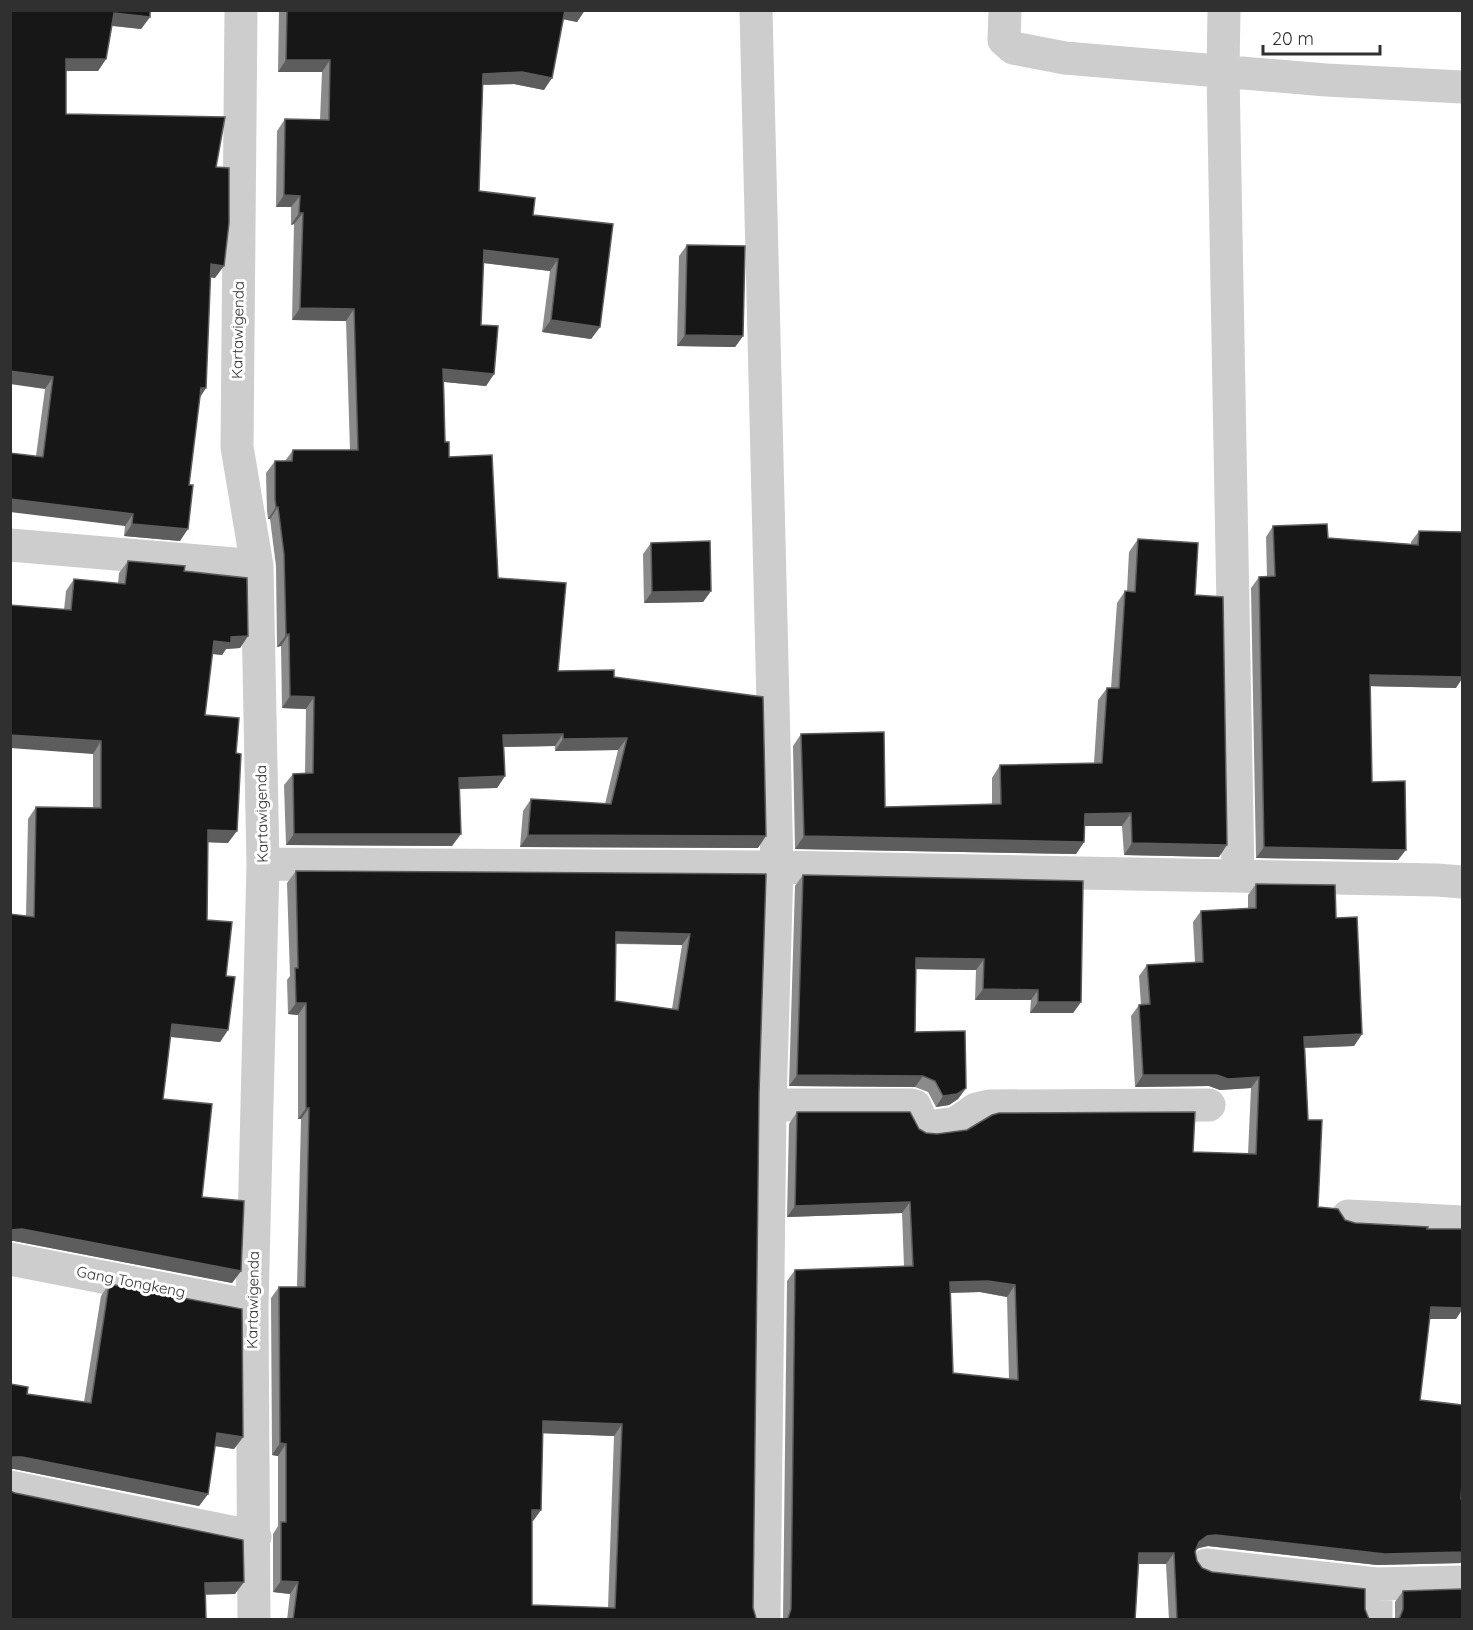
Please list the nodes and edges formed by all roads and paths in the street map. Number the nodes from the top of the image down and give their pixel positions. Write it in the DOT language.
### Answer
graph roads {
  1 [pos="241,10"];
  2 [pos="756,10"];
  3 [pos="1005,10"];
  4 [pos="1224,10"];
  5 [pos="1223,72"];
  6 [pos="1462,87"];
  7 [pos="10,545"];
  8 [pos="257,566"];
  9 [pos="262,864"];
  10 [pos="777,867"];
  11 [pos="1238,875"];
  12 [pos="1450,881"];
  13 [pos="770,1105"];
  14 [pos="1209,1105"];
  15 [pos="1347,1216"];
  16 [pos="1462,1222"];
  17 [pos="10,1259"];
  18 [pos="252,1306"];
  19 [pos="10,1487"];
  20 [pos="255,1537"];
  21 [pos="1206,1565"];
  22 [pos="1462,1582"];
  23 [pos="1376,1584"];
  24 [pos="254,1620"];
  25 [pos="764,1620"];
  26 [pos="1376,1620"];
  1 -- 8 [label="street, Kartawigenda"];
  2 -- 10 [label="street"];
  3 -- 5 [label="street"];
  4 -- 5 [label="street"];
  5 -- 6 [label="street"];
  5 -- 11 [label="street"];
  7 -- 8 [label="street"];
  8 -- 9 [label="street, Kartawigenda"];
  9 -- 10 [label="street"];
  9 -- 18 [label="street, Kartawigenda"];
  10 -- 11 [label="street"];
  10 -- 13 [label="street"];
  11 -- 12 [label="street"];
  13 -- 14 [label="street"];
  13 -- 25 [label="street"];
  15 -- 16 [label="street"];
  17 -- 18 [label="street, Gang Tongkeng"];
  18 -- 20 [label="street, Kartawigenda"];
  19 -- 20 [label="street"];
  20 -- 24 [label="street, Kartawigenda"];
  21 -- 23 [label="street"];
  22 -- 23 [label="street"];
  23 -- 26 [label="street"];
}
